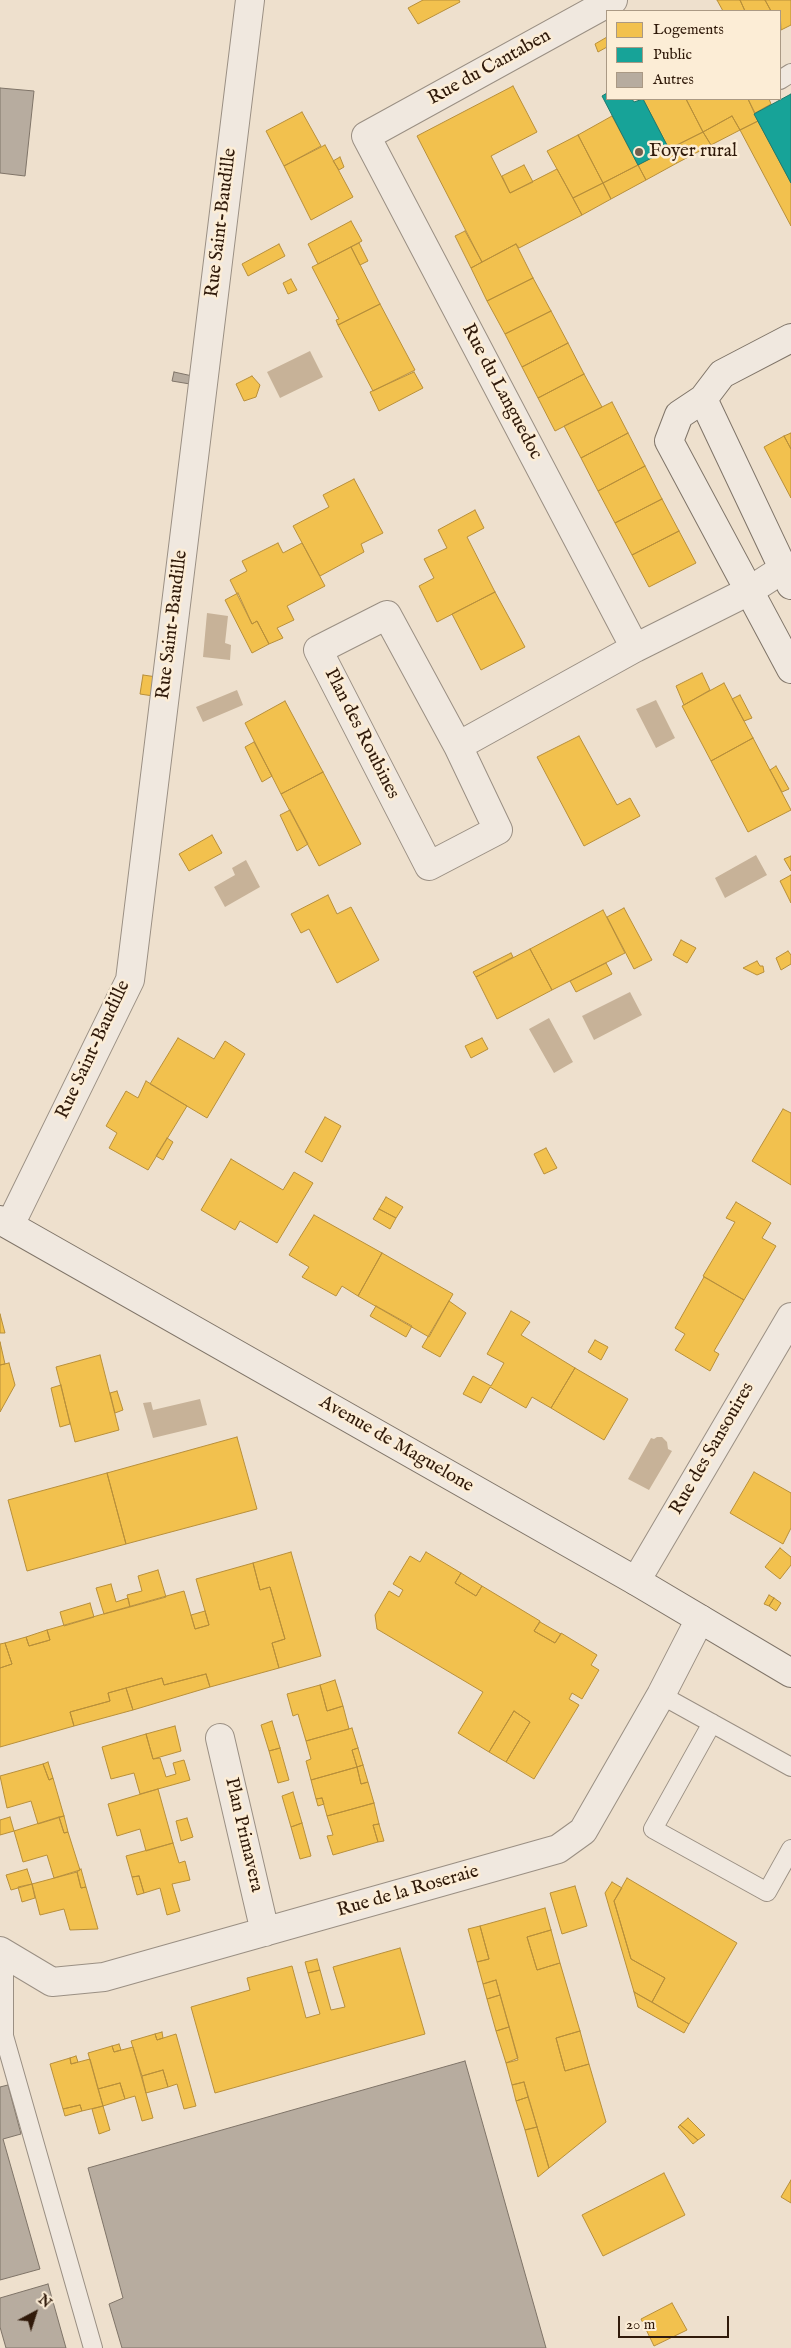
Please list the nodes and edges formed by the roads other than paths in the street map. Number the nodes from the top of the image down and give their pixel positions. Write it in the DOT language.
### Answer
graph roads {
  1 [pos="250,0"];
  2 [pos="613,0"];
  3 [pos="366,136"];
  4 [pos="791,338"];
  5 [pos="703,399"];
  6 [pos="788,573"];
  7 [pos="749,591"];
  8 [pos="635,648"];
  9 [pos="791,669"];
  10 [pos="458,746"];
  11 [pos="5,1222"];
  12 [pos="791,1317"];
  13 [pos="636,1581"];
  14 [pos="700,1619"];
  15 [pos="791,1673"];
  16 [pos="661,1694"];
  17 [pos="712,1723"];
  18 [pos="220,1738"];
  19 [pos="791,1767"];
  20 [pos="791,1849"];
  21 [pos="265,1932"];
  22 [pos="2,1954"];
  23 [pos="93,2348"];
  1 -- 11 [label="street, Rue Saint-Baudille"];
  2 -- 3 [label="street, Rue du Cantaben"];
  3 -- 8 [label="street, Rue du Languedoc"];
  4 -- 5 [label="street"];
  5 -- 6 [label="street"];
  5 -- 7 [label="street"];
  6 -- 7 [label="street"];
  7 -- 8 [label="street"];
  7 -- 9 [label="street"];
  8 -- 10 [label="street"];
  10 -- 10 [label="street, Plan des Roubines"];
  11 -- 13 [label="street, Avenue de Maguelone"];
  12 -- 13 [label="street, Rue des Sansouires"];
  13 -- 14 [label="street, Avenue de Maguelone"];
  14 -- 15 [label="street, Avenue de Maguelone"];
  14 -- 16 [label="street, Rue de la Roseraie"];
  16 -- 17 [label="lane"];
  16 -- 21 [label="street, Rue de la Roseraie"];
  17 -- 19 [label="lane"];
  17 -- 20 [label="lane"];
  18 -- 21 [label="street, Plan Primavera"];
  21 -- 22 [label="street, Rue de la Roseraie"];
  22 -- 23 [label="lane"];
}
